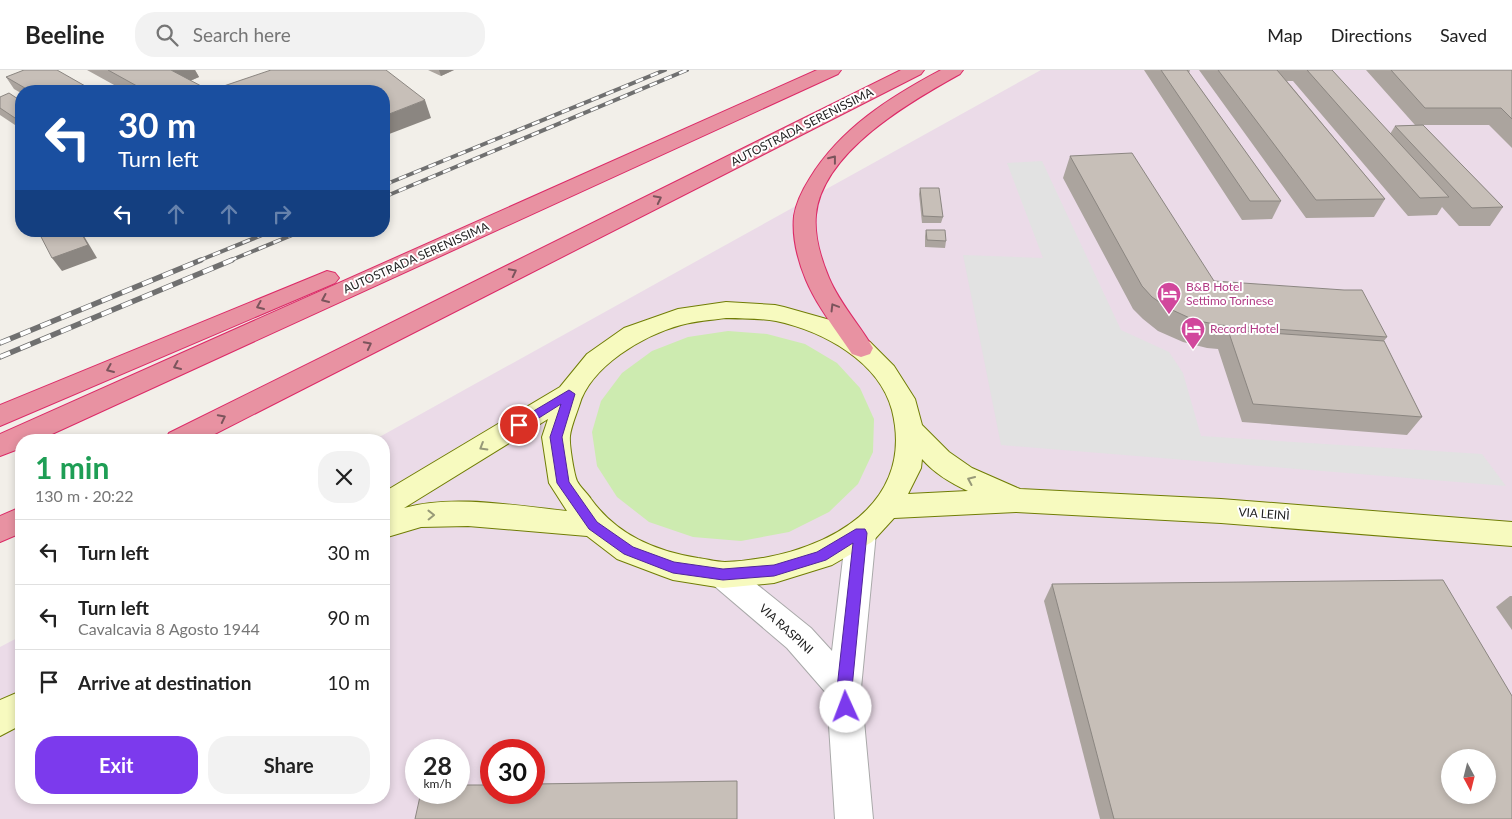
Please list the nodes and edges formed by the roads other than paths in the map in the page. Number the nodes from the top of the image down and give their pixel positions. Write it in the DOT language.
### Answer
graph roads {
  1 [pos="821,70"];
  2 [pos="832,70"];
  3 [pos="915,70"];
  4 [pos="954,70"];
  5 [pos="861,348"];
  6 [pos="569,394"];
  7 [pos="0,416"];
  8 [pos="910,429"];
  9 [pos="27,434"];
  10 [pos="191,434"];
  11 [pos="15,439"];
  12 [pos="0,446"];
  13 [pos="1016,500"];
  14 [pos="390,502"];
  15 [pos="887,506"];
  16 [pos="15,522"];
  17 [pos="390,524"];
  18 [pos="593,525"];
  19 [pos="0,530"];
  20 [pos="860,533"];
  21 [pos="1512,534"];
  22 [pos="723,575"];
  23 [pos="844,688"];
  24 [pos="15,710"];
  25 [pos="0,719"];
  26 [pos="854,819"];
  1 -- 7 [label="highway, one-way"];
  2 -- 9 [label="highway, AUTOSTRADA SERENISSIMA, one-way"];
  10 -- 3 [label="highway, AUTOSTRADA SERENISSIMA, one-way"];
  5 -- 4 [label="highway, one-way"];
  5 -- 6 [label="main road"];
  5 -- 8 [label="main road"];
  6 -- 14 [label="main road, one-way"];
  6 -- 18 [label="main road"];
  13 -- 8 [label="main road, VIA LEINÌ, one-way"];
  8 -- 15 [label="main road"];
  11 -- 12 [label="highway, AUTOSTRADA SERENISSIMA, one-way"];
  13 -- 15 [label="main road, VIA LEINÌ"];
  13 -- 21 [label="main road, VIA LEINÌ"];
  15 -- 20 [label="main road"];
  16 -- 19 [label="highway"];
  17 -- 18 [label="main road, one-way"];
  18 -- 22 [label="main road"];
  20 -- 22 [label="main road"];
  20 -- 23 [label="street"];
  22 -- 23 [label="street, VIA RASPINI"];
  23 -- 26 [label="street"];
  24 -- 25 [label="main road"];
}
